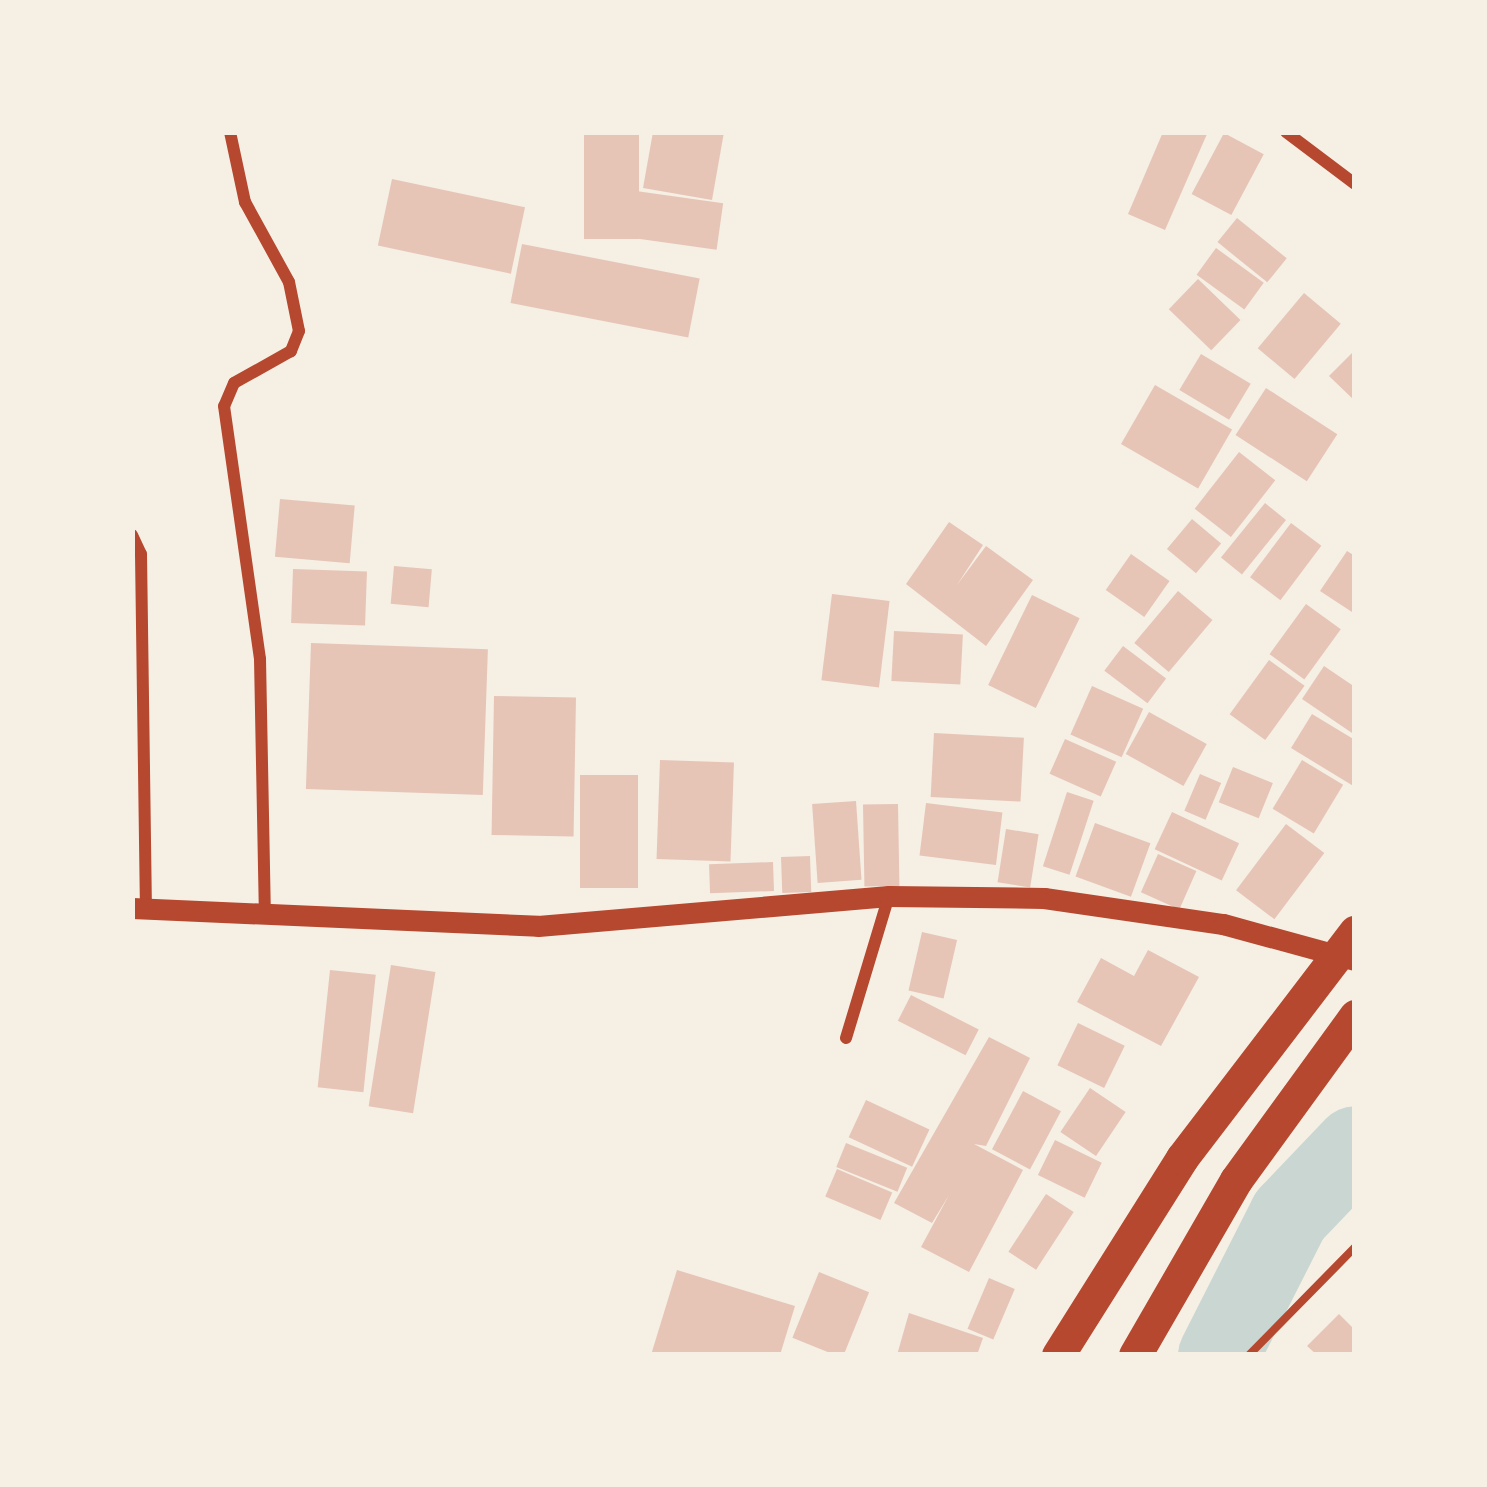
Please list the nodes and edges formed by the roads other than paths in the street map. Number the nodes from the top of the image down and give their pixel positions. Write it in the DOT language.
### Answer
graph roads {
  1 [pos="230,132"];
  2 [pos="1286,132"];
  3 [pos="1355,184"];
  4 [pos="132,535"];
  5 [pos="889,896"];
  6 [pos="139,908"];
  7 [pos="265,916"];
  8 [pos="1350,948"];
  9 [pos="1355,1016"];
  10 [pos="846,1038"];
  11 [pos="1058,1355"];
  12 [pos="1135,1355"];
  1 -- 7 [label="street"];
  2 -- 3 [label="street"];
  4 -- 6 [label="street"];
  5 -- 7 [label="street"];
  5 -- 8 [label="street"];
  5 -- 10 [label="street"];
  6 -- 7 [label="street"];
  8 -- 11 [label="highway"];
  9 -- 12 [label="highway"];
}
